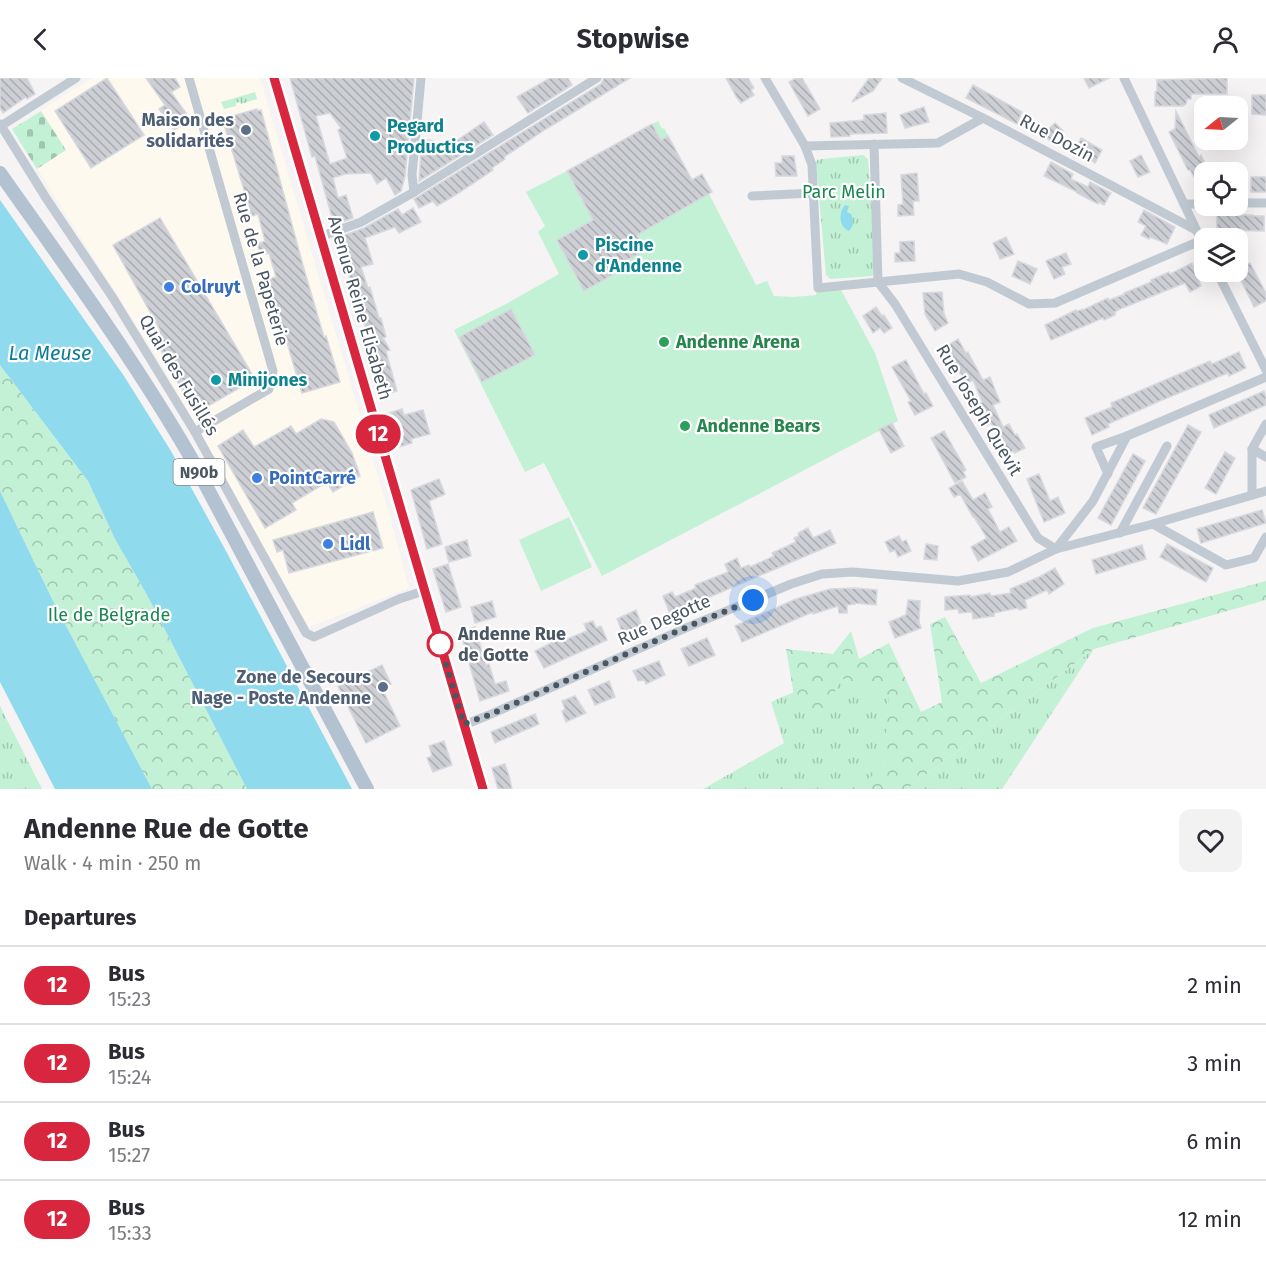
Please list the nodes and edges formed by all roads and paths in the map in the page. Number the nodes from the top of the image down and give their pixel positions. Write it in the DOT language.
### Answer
graph roads {
  1 [pos="76,78"];
  2 [pos="189,78"];
  3 [pos="274,78"];
  4 [pos="421,78"];
  5 [pos="597,78"];
  6 [pos="765,78"];
  7 [pos="902,78"];
  8 [pos="1125,78"];
  9 [pos="983,118"];
  10 [pos="1,125"];
  11 [pos="874,144"];
  12 [pos="805,146"];
  13 [pos="0,173"];
  14 [pos="414,192"];
  15 [pos="813,193"];
  16 [pos="752,196"];
  17 [pos="1248,203"];
  18 [pos="1266,203"];
  19 [pos="1184,204"];
  20 [pos="1194,204"];
  21 [pos="1195,228"];
  22 [pos="1194,229"];
  23 [pos="320,237"];
  24 [pos="1194,247"];
  25 [pos="878,282"];
  26 [pos="1222,282"];
  27 [pos="1266,370"];
  28 [pos="1266,377"];
  29 [pos="1266,424"];
  30 [pos="195,432"];
  31 [pos="1127,436"];
  32 [pos="1167,446"];
  33 [pos="1251,449"];
  34 [pos="1266,457"];
  35 [pos="1108,474"];
  36 [pos="1266,491"];
  37 [pos="1252,495"];
  38 [pos="1153,524"];
  39 [pos="1120,533"];
  40 [pos="1266,537"];
  41 [pos="1056,549"];
  42 [pos="424,591"];
  43 [pos="464,724"];
  44 [pos="367,789"];
  45 [pos="483,789"];
  1 -- 10 [label="street"];
  2 -- 30 [label="street, Rue de la Papeterie"];
  3 -- 23 [label="main road, Avenue Reine Elisabeth"];
  4 -- 14 [label="street"];
  5 -- 14 [label="street"];
  6 -- 12 [label="street"];
  7 -- 9 [label="street, Rue Dozin"];
  8 -- 19 [label="street"];
  9 -- 11 [label="street"];
  9 -- 22 [label="street, Rue Dozin"];
  10 -- 30 [label="street, Quai des Fusillés"];
  11 -- 12 [label="street"];
  11 -- 25 [label="street"];
  12 -- 15 [label="street"];
  13 -- 44 [label="main road, N90b"];
  14 -- 23 [label="street"];
  15 -- 16 [label="street"];
  15 -- 25 [label="street"];
  17 -- 18 [label="street"];
  19 -- 20 [label="street"];
  19 -- 21 [label="street"];
  23 -- 42 [label="main road, Avenue Reine Elisabeth"];
  24 -- 25 [label="street"];
  25 -- 41 [label="street, Rue Joseph Quevit"];
  26 -- 27 [label="street"];
  28 -- 31 [label="street"];
  29 -- 33 [label="street"];
  30 -- 42 [label="street, Quai des Fusillés"];
  31 -- 35 [label="street"];
  31 -- 35 [label="street"];
  32 -- 39 [label="street"];
  33 -- 34 [label="street"];
  33 -- 37 [label="street"];
  35 -- 41 [label="street"];
  36 -- 37 [label="street, Rue Degotte"];
  37 -- 38 [label="street, Rue Degotte"];
  38 -- 39 [label="street, Rue Degotte"];
  38 -- 40 [label="street"];
  39 -- 41 [label="street, Rue Degotte"];
  41 -- 43 [label="street, Rue Degotte"];
  42 -- 43 [label="main road, Avenue Reine Elisabeth"];
  43 -- 45 [label="main road, Avenue Reine Elisabeth"];
}
